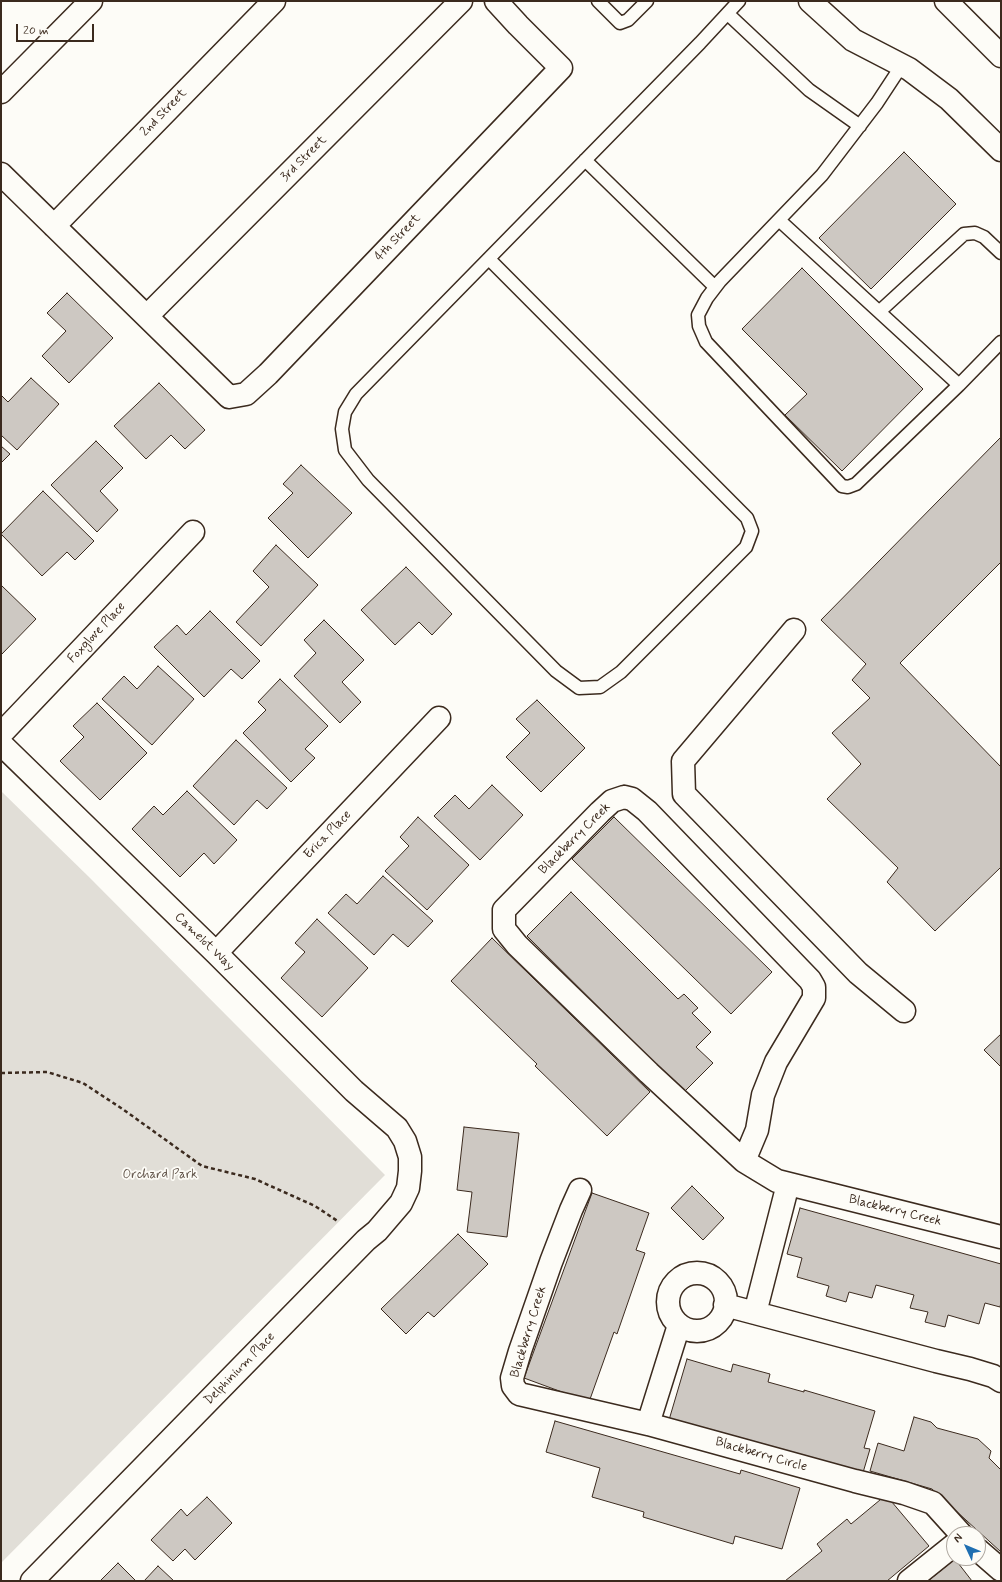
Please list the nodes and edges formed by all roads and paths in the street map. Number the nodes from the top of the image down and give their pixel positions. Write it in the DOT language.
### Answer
graph roads {
  1 [pos="91,1"];
  2 [pos="274,1"];
  3 [pos="461,1"];
  4 [pos="496,1"];
  5 [pos="598,1"];
  6 [pos="647,1"];
  7 [pos="739,1"];
  8 [pos="810,1"];
  9 [pos="946,1"];
  10 [pos="728,14"];
  11 [pos="1001,56"];
  12 [pos="902,65"];
  13 [pos="1,92"];
  14 [pos="860,126"];
  15 [pos="1001,150"];
  16 [pos="585,160"];
  17 [pos="1,174"];
  18 [pos="779,220"];
  19 [pos="54,226"];
  20 [pos="1001,253"];
  21 [pos="489,259"];
  22 [pos="716,287"];
  23 [pos="880,311"];
  24 [pos="147,316"];
  25 [pos="1001,342"];
  26 [pos="959,385"];
  27 [pos="194,532"];
  28 [pos="794,630"];
  29 [pos="439,718"];
  30 [pos="1,734"];
  31 [pos="1,744"];
  32 [pos="216,953"];
  33 [pos="904,1011"];
  34 [pos="1,1073"];
  35 [pos="405,1141"];
  36 [pos="744,1161"];
  37 [pos="788,1184"];
  38 [pos="580,1190"];
  39 [pos="339,1222"];
  40 [pos="1001,1237"];
  41 [pos="725,1305"];
  42 [pos="755,1312"];
  43 [pos="679,1325"];
  44 [pos="1001,1381"];
  45 [pos="648,1424"];
  46 [pos="954,1526"];
  47 [pos="946,1551"];
  48 [pos="986,1557"];
  49 [pos="1001,1570"];
  50 [pos="32,1581"];
  51 [pos="909,1581"];
  1 -- 13 [label="street"];
  2 -- 19 [label="street, 2nd Street"];
  3 -- 24 [label="street, 3rd Street"];
  4 -- 24 [label="street, 4th Street"];
  5 -- 6 [label="lane"];
  7 -- 10 [label="lane"];
  8 -- 12 [label="street"];
  9 -- 11 [label="street"];
  10 -- 14 [label="lane"];
  10 -- 16 [label="lane"];
  12 -- 14 [label="lane"];
  12 -- 15 [label="street"];
  14 -- 18 [label="lane"];
  16 -- 21 [label="lane"];
  16 -- 22 [label="lane"];
  17 -- 19 [label="street"];
  18 -- 22 [label="lane"];
  18 -- 23 [label="lane"];
  19 -- 24 [label="street"];
  20 -- 23 [label="lane"];
  21 -- 21 [label="lane"];
  22 -- 26 [label="lane"];
  23 -- 26 [label="lane"];
  25 -- 26 [label="lane"];
  27 -- 30 [label="street, Foxglove Place"];
  28 -- 33 [label="street"];
  29 -- 32 [label="street, Erica Place"];
  31 -- 32 [label="street, Camelot Way"];
  32 -- 35 [label="street, Camelot Way"];
  34 -- 39 [label="path"];
  35 -- 50 [label="street, Delphinium Place"];
  36 -- 36 [label="street, Blackberry Creek"];
  36 -- 37 [label="street, Blackberry Creek"];
  37 -- 40 [label="street, Blackberry Creek"];
  37 -- 42 [label="street"];
  38 -- 45 [label="street, Blackberry Creek"];
  41 -- 42 [label="street"];
  41 -- 43 [label="street"];
  41 -- 43 [label="street"];
  42 -- 44 [label="street"];
  43 -- 45 [label="street"];
  45 -- 46 [label="street, Blackberry Circle"];
  47 -- 51 [label="street"];
  48 -- 49 [label="street"];
}
